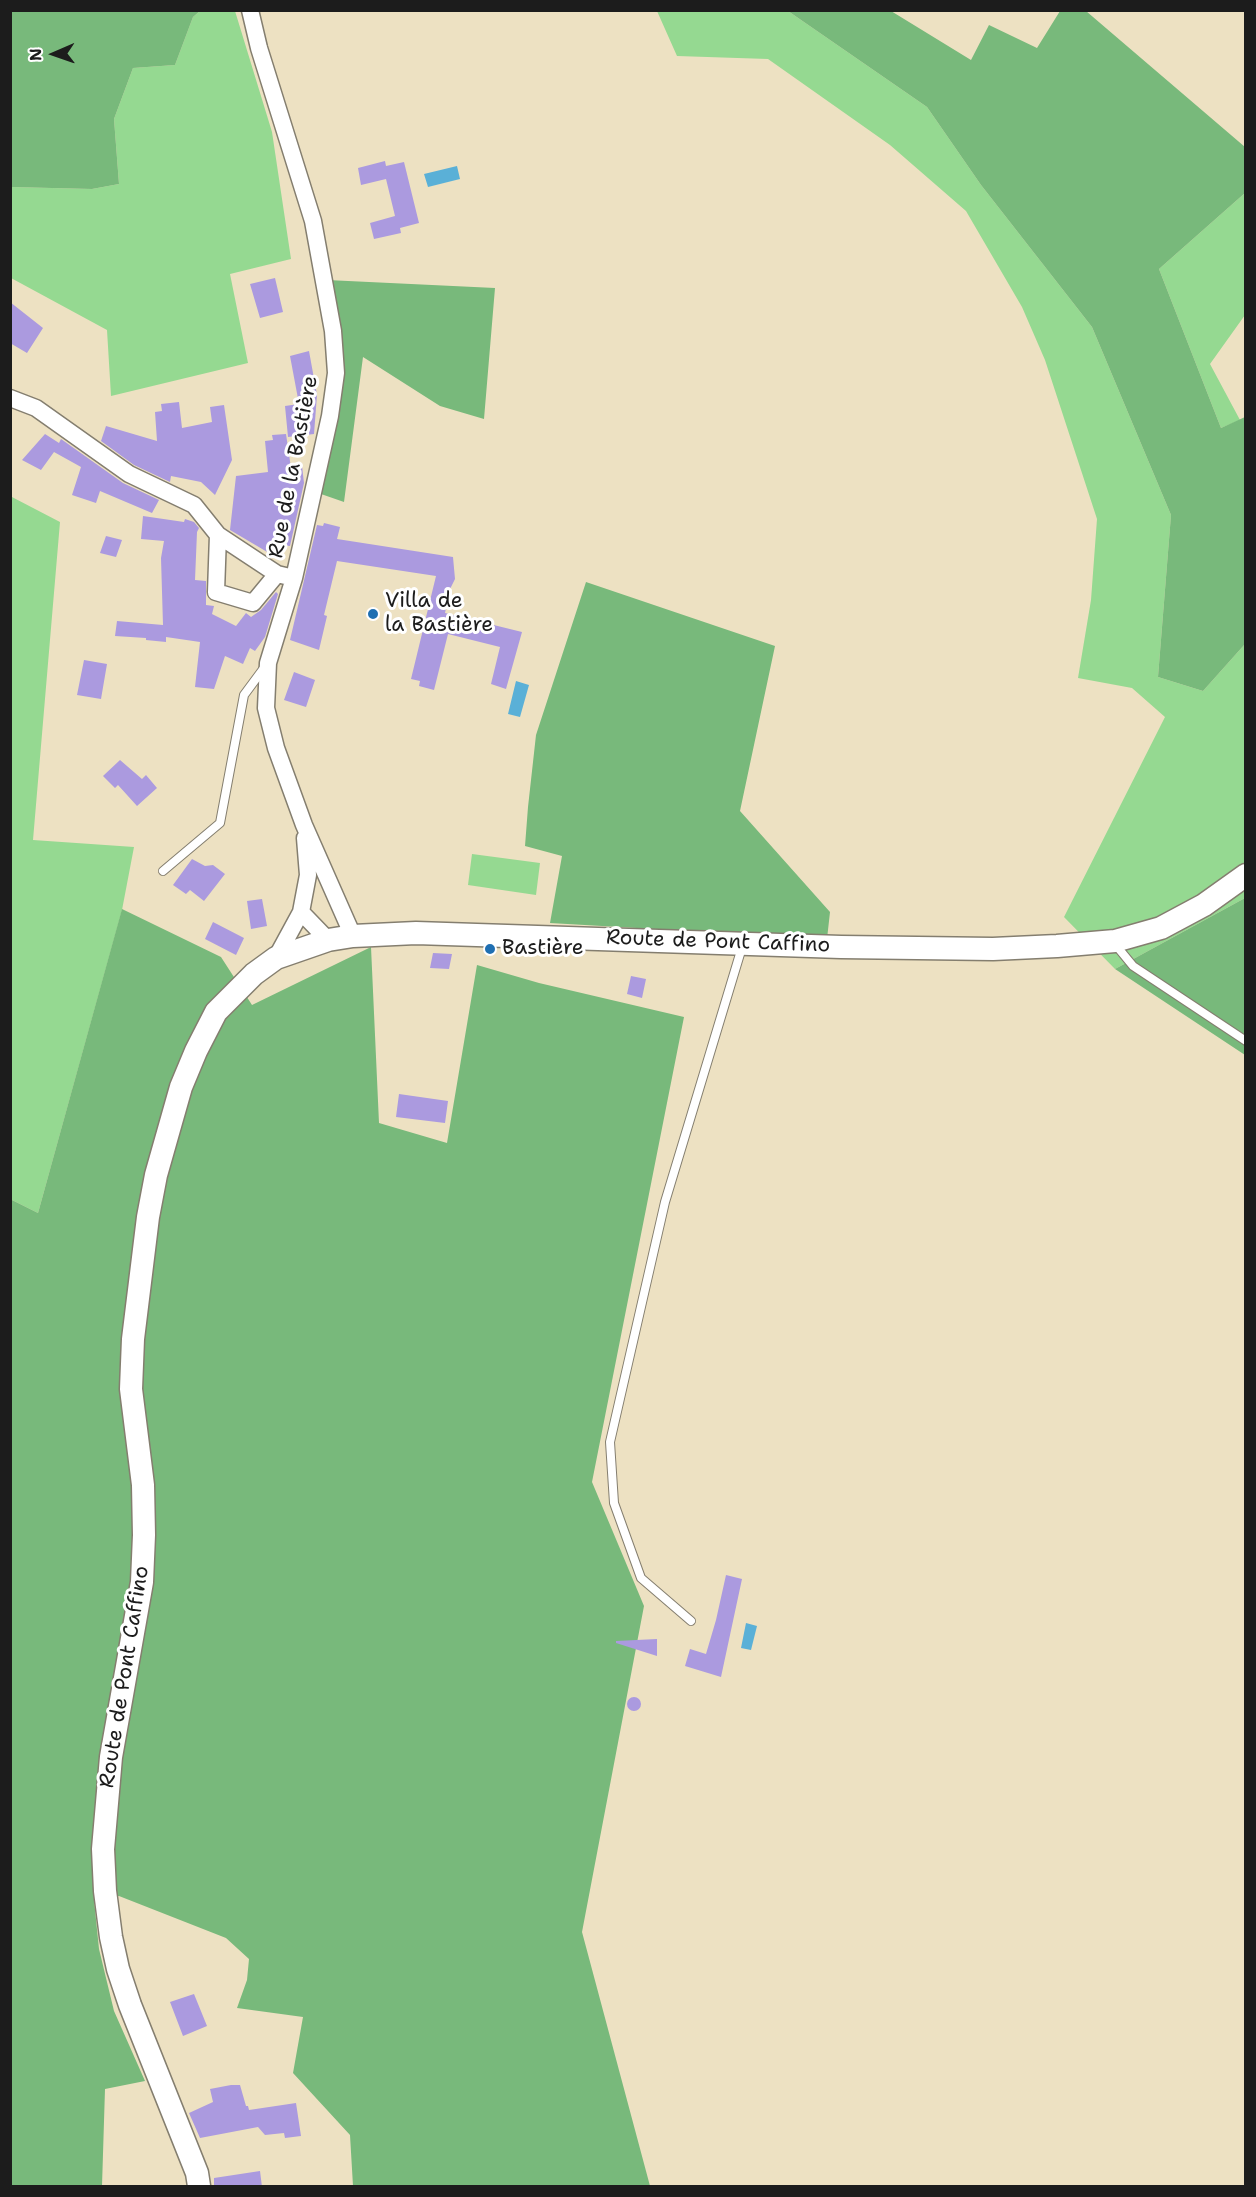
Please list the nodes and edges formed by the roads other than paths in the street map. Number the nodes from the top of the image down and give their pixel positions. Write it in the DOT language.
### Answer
graph roads {
  1 [pos="250,10"];
  2 [pos="10,398"];
  3 [pos="218,535"];
  4 [pos="277,574"];
  5 [pos="294,578"];
  6 [pos="268,663"];
  7 [pos="304,825"];
  8 [pos="163,871"];
  9 [pos="1245,875"];
  10 [pos="301,912"];
  11 [pos="354,936"];
  12 [pos="328,940"];
  13 [pos="1115,940"];
  14 [pos="743,944"];
  15 [pos="276,958"];
  16 [pos="1245,1041"];
  17 [pos="691,1621"];
  18 [pos="199,2187"];
  1 -- 5 [label="street, Rue de la Bastière"];
  2 -- 3 [label="street"];
  3 -- 4 [label="street"];
  3 -- 4 [label="street"];
  4 -- 5 [label="street"];
  5 -- 6 [label="street, Rue de la Bastière"];
  6 -- 7 [label="street, Rue de la Bastière"];
  6 -- 8 [label="lane"];
  7 -- 10 [label="street"];
  7 -- 11 [label="street"];
  9 -- 13 [label="street, Route de Pont Caffino"];
  10 -- 12 [label="street"];
  10 -- 15 [label="street"];
  11 -- 12 [label="street, Route de Pont Caffino"];
  11 -- 14 [label="street, Route de Pont Caffino"];
  12 -- 15 [label="street, Route de Pont Caffino"];
  13 -- 14 [label="street, Route de Pont Caffino"];
  13 -- 16 [label="lane"];
  14 -- 17 [label="lane"];
  15 -- 18 [label="street, Route de Pont Caffino"];
}
